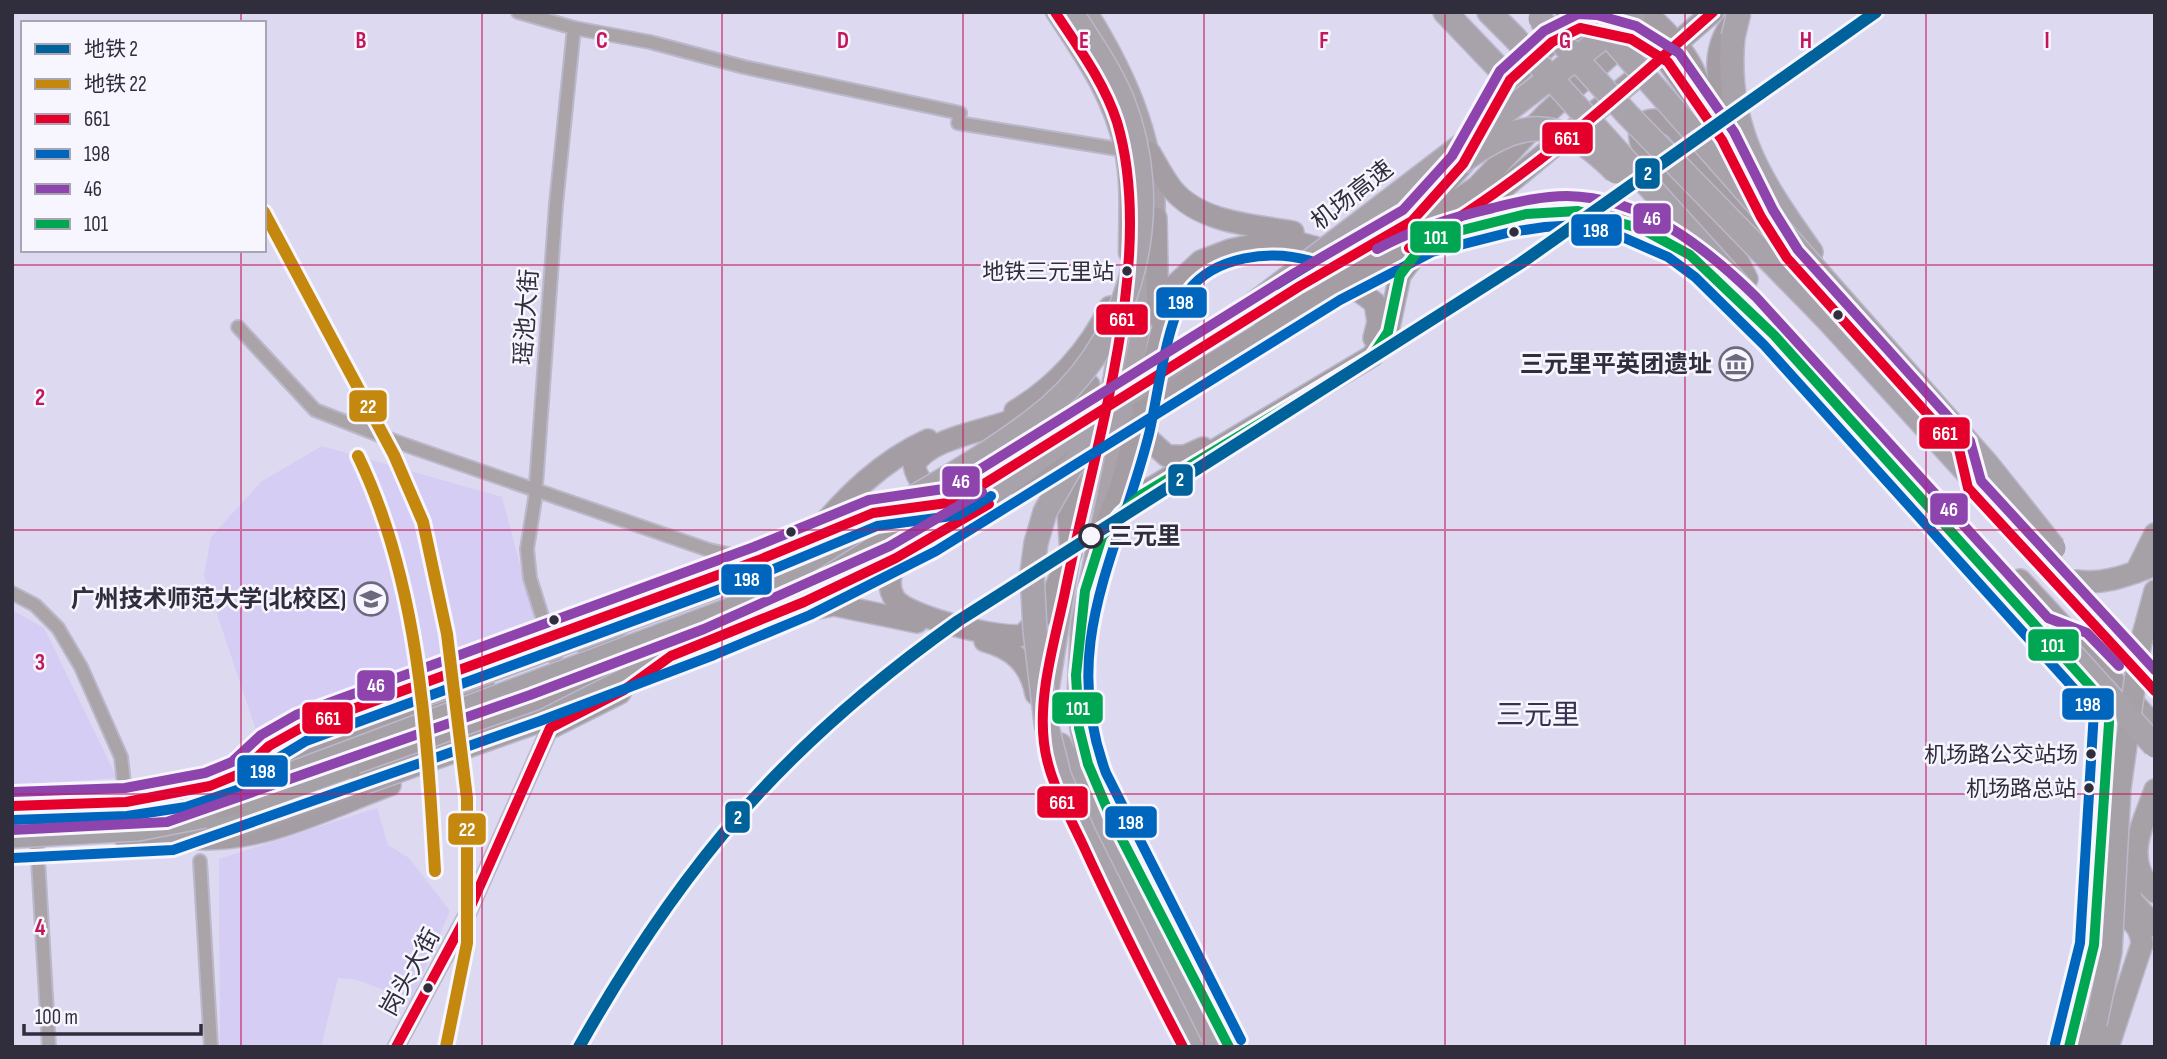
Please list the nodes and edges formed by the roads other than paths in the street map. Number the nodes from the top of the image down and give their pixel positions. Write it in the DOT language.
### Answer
graph roads {
  1 [pos="518,12"];
  2 [pos="1055,12"];
  3 [pos="1071,12"];
  4 [pos="1088,12"];
  5 [pos="1445,12"];
  6 [pos="1490,12"];
  7 [pos="1534,12"];
  8 [pos="1636,12"];
  9 [pos="1645,12"];
  10 [pos="1713,12"];
  11 [pos="1741,12"];
  12 [pos="1578,17"];
  13 [pos="574,28"];
  14 [pos="1685,37"];
  15 [pos="1615,51"];
  16 [pos="1637,77"];
  17 [pos="1510,80"];
  18 [pos="1703,110"];
  19 [pos="1124,150"];
  20 [pos="1150,153"];
  21 [pos="1471,153"];
  22 [pos="1744,183"];
  23 [pos="1578,211"];
  24 [pos="1156,218"];
  25 [pos="1756,218"];
  26 [pos="1412,221"];
  27 [pos="1427,239"];
  28 [pos="1787,258"];
  29 [pos="1128,268"];
  30 [pos="1747,279"];
  31 [pos="1328,280"];
  32 [pos="1244,311"];
  33 [pos="1761,314"];
  34 [pos="238,327"];
  35 [pos="1849,330"];
  36 [pos="1158,337"];
  37 [pos="1174,364"];
  38 [pos="1842,384"];
  39 [pos="1875,385"];
  40 [pos="1090,390"];
  41 [pos="1911,397"];
  42 [pos="1142,406"];
  43 [pos="1845,414"];
  44 [pos="1959,449"];
  45 [pos="1968,488"];
  46 [pos="535,491"];
  47 [pos="1918,494"];
  48 [pos="1951,505"];
  49 [pos="960,510"];
  50 [pos="883,515"];
  51 [pos="2155,534"];
  52 [pos="813,537"];
  53 [pos="1098,543"];
  54 [pos="1071,553"];
  55 [pos="2031,557"];
  56 [pos="893,558"];
  57 [pos="759,561"];
  58 [pos="2145,568"];
  59 [pos="2018,578"];
  60 [pos="2076,581"];
  61 [pos="2155,591"];
  62 [pos="12,593"];
  63 [pos="643,603"];
  64 [pos="700,610"];
  65 [pos="756,618"];
  66 [pos="2155,624"];
  67 [pos="2040,630"];
  68 [pos="549,638"];
  69 [pos="1035,638"];
  70 [pos="709,642"];
  71 [pos="2079,644"];
  72 [pos="2131,644"];
  73 [pos="589,652"];
  74 [pos="671,656"];
  75 [pos="558,664"];
  76 [pos="2155,678"];
  77 [pos="2155,691"];
  78 [pos="2107,705"];
  79 [pos="2152,725"];
  80 [pos="550,728"];
  81 [pos="466,731"];
  82 [pos="525,736"];
  83 [pos="1044,740"];
  84 [pos="2155,746"];
  85 [pos="240,775"];
  86 [pos="2155,790"];
  87 [pos="126,801"];
  88 [pos="12,806"];
  89 [pos="2118,813"];
  90 [pos="12,822"];
  91 [pos="170,836"];
  92 [pos="12,837"];
  93 [pos="37,843"];
  94 [pos="12,844"];
  95 [pos="200,861"];
  96 [pos="2155,892"];
  97 [pos="2097,920"];
  98 [pos="2155,926"];
  99 [pos="49,1047"];
  100 [pos="211,1047"];
  101 [pos="396,1047"];
  102 [pos="1183,1047"];
  103 [pos="1191,1047"];
  104 [pos="1206,1047"];
  105 [pos="1229,1047"];
  106 [pos="2068,1047"];
  107 [pos="2090,1047"];
  108 [pos="2108,1047"];
  1 -- 13 [label="street"];
  2 -- 19 [label="main road"];
  3 -- 50 [label="highway, bridge"];
  4 -- 20 [label="main road"];
  5 -- 17 [label="highway"];
  6 -- 33 [label="highway, bridge"];
  7 -- 72 [label="highway, bridge"];
  8 -- 32 [label="highway, 机场高速, bridge"];
  9 -- 18 [label="main road"];
  10 -- 14 [label="main road"];
  11 -- 28 [label="main road"];
  11 -- 35 [label="highway, bridge"];
  12 -- 17 [label="main road"];
  12 -- 18 [label="main road"];
  12 -- 35 [label="highway, bridge"];
  13 -- 19 [label="street"];
  13 -- 46 [label="street, 瑶池大街"];
  15 -- 26 [label="main road"];
  16 -- 27 [label="main road"];
  17 -- 21 [label="main road"];
  18 -- 22 [label="main road"];
  18 -- 25 [label="main road"];
  19 -- 29 [label="main road"];
  20 -- 21 [label="main road"];
  20 -- 24 [label="main road"];
  21 -- 26 [label="main road"];
  22 -- 25 [label="main road"];
  22 -- 28 [label="main road"];
  23 -- 27 [label="main road"];
  23 -- 30 [label="main road"];
  23 -- 43 [label="main road"];
  24 -- 36 [label="main road"];
  24 -- 53 [label="main road"];
  25 -- 30 [label="main road"];
  25 -- 35 [label="main road"];
  26 -- 31 [label="main road"];
  27 -- 31 [label="main road"];
  27 -- 53 [label="main road"];
  28 -- 35 [label="main road"];
  29 -- 40 [label="street"];
  29 -- 52 [label="main road"];
  29 -- 54 [label="main road"];
  30 -- 38 [label="main road"];
  31 -- 36 [label="main road"];
  31 -- 42 [label="main road"];
  31 -- 49 [label="main road, bridge"];
  31 -- 49 [label="main road, bridge"];
  32 -- 33 [label="highway, bridge"];
  32 -- 37 [label="highway, 机场高速, bridge"];
  33 -- 84 [label="highway, bridge"];
  34 -- 46 [label="street"];
  35 -- 39 [label="main road"];
  35 -- 41 [label="main road"];
  35 -- 72 [label="highway, bridge"];
  36 -- 42 [label="main road"];
  37 -- 56 [label="highway, 机场高速, bridge"];
  37 -- 69 [label="highway, bridge"];
  38 -- 43 [label="main road"];
  38 -- 48 [label="main road"];
  39 -- 41 [label="main road"];
  39 -- 45 [label="main road"];
  40 -- 49 [label="main road"];
  40 -- 54 [label="main road"];
  41 -- 44 [label="main road"];
  42 -- 53 [label="main road"];
  43 -- 47 [label="main road"];
  44 -- 45 [label="main road"];
  44 -- 60 [label="main road"];
  45 -- 55 [label="main road"];
  46 -- 57 [label="street"];
  46 -- 68 [label="street, 瑶池大街"];
  47 -- 48 [label="main road"];
  47 -- 67 [label="main road"];
  48 -- 59 [label="main road"];
  49 -- 52 [label="main road"];
  49 -- 56 [label="main road"];
  49 -- 64 [label="main road"];
  50 -- 85 [label="highway, bridge"];
  50 -- 90 [label="highway, bridge"];
  51 -- 58 [label="highway"];
  52 -- 57 [label="main road"];
  53 -- 105 [label="main road"];
  54 -- 56 [label="main road"];
  54 -- 83 [label="main road"];
  55 -- 60 [label="main road"];
  55 -- 77 [label="main road"];
  56 -- 65 [label="highway"];
  57 -- 63 [label="main road"];
  58 -- 60 [label="highway"];
  59 -- 67 [label="main road"];
  59 -- 71 [label="main road"];
  61 -- 72 [label="highway"];
  62 -- 87 [label="street"];
  63 -- 68 [label="main road"];
  63 -- 73 [label="main road"];
  64 -- 70 [label="street"];
  64 -- 73 [label="main road"];
  65 -- 70 [label="main road"];
  65 -- 83 [label="main road"];
  65 -- 91 [label="highway, bridge"];
  65 -- 92 [label="highway, bridge"];
  66 -- 72 [label="highway"];
  67 -- 71 [label="main road"];
  67 -- 78 [label="main road"];
  68 -- 75 [label="street, 瑶池大街"];
  68 -- 85 [label="main road"];
  69 -- 103 [label="highway, bridge"];
  69 -- 104 [label="highway, bridge"];
  70 -- 74 [label="main road"];
  71 -- 78 [label="main road"];
  71 -- 79 [label="main road"];
  72 -- 76 [label="highway, bridge"];
  72 -- 89 [label="highway, bridge"];
  73 -- 75 [label="main road"];
  74 -- 80 [label="main road"];
  74 -- 81 [label="main road"];
  75 -- 85 [label="main road"];
  78 -- 97 [label="highway"];
  80 -- 82 [label="main road"];
  80 -- 101 [label="street, 岗头大街"];
  81 -- 82 [label="main road"];
  81 -- 91 [label="main road"];
  82 -- 91 [label="main road"];
  83 -- 102 [label="main road"];
  85 -- 87 [label="main road"];
  86 -- 96 [label="highway"];
  87 -- 88 [label="main road"];
  89 -- 98 [label="highway, bridge"];
  89 -- 107 [label="highway, bridge"];
  91 -- 93 [label="main road"];
  93 -- 94 [label="main road"];
  93 -- 99 [label="street"];
  95 -- 100 [label="street"];
  97 -- 106 [label="highway"];
  97 -- 108 [label="highway"];
}
